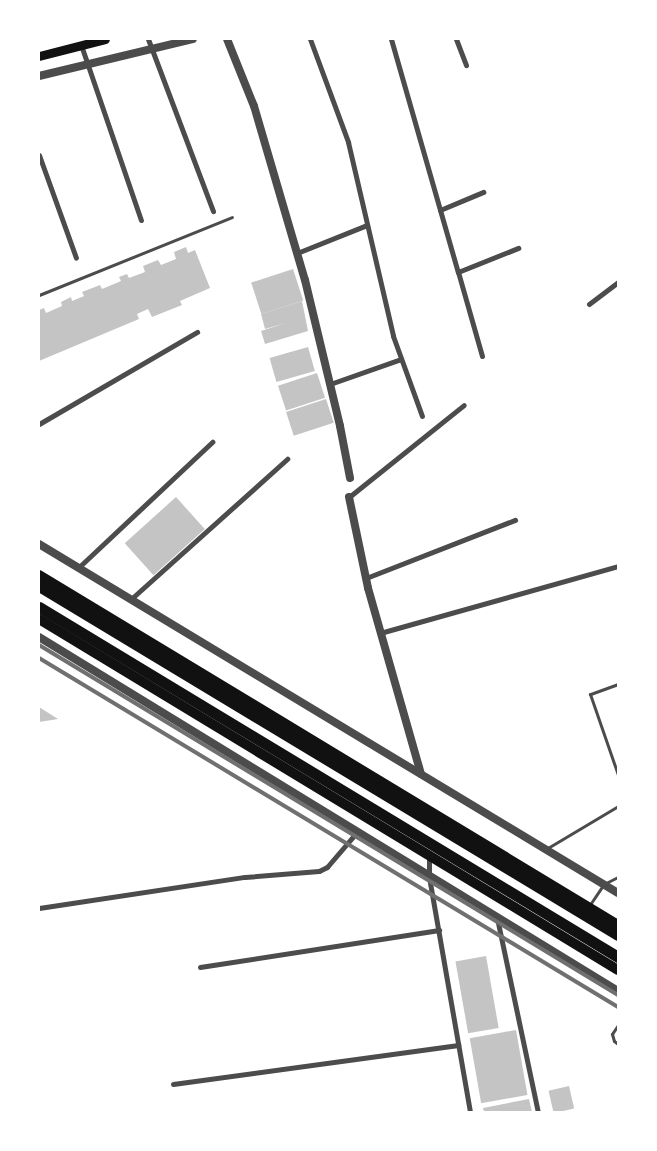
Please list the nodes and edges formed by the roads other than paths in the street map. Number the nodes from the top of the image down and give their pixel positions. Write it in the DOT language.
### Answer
graph roads {
  1 [pos="105,39"];
  2 [pos="148,39"];
  3 [pos="192,39"];
  4 [pos="227,39"];
  5 [pos="310,39"];
  6 [pos="391,39"];
  7 [pos="456,39"];
  8 [pos="81,45"];
  9 [pos="152,49"];
  10 [pos="39,56"];
  11 [pos="88,65"];
  12 [pos="466,65"];
  13 [pos="39,76"];
  14 [pos="39,155"];
  15 [pos="483,192"];
  16 [pos="440,210"];
  17 [pos="214,211"];
  18 [pos="232,216"];
  19 [pos="141,220"];
  20 [pos="367,225"];
  21 [pos="518,248"];
  22 [pos="297,253"];
  23 [pos="76,258"];
  24 [pos="458,272"];
  25 [pos="618,282"];
  26 [pos="39,295"];
  27 [pos="589,304"];
  28 [pos="197,332"];
  29 [pos="482,356"];
  30 [pos="401,359"];
  31 [pos="330,384"];
  32 [pos="464,405"];
  33 [pos="422,416"];
  34 [pos="39,424"];
  35 [pos="212,442"];
  36 [pos="287,459"];
  37 [pos="350,478"];
  38 [pos="349,497"];
  39 [pos="515,520"];
  40 [pos="39,544"];
  41 [pos="618,566"];
  42 [pos="79,567"];
  43 [pos="39,574"];
  44 [pos="366,578"];
  45 [pos="39,586"];
  46 [pos="131,599"];
  47 [pos="39,607"];
  48 [pos="39,619"];
  49 [pos="380,633"];
  50 [pos="39,637"];
  51 [pos="618,684"];
  52 [pos="421,774"];
  53 [pos="618,775"];
  54 [pos="618,806"];
  55 [pos="356,833"];
  56 [pos="545,849"];
  57 [pos="429,855"];
  58 [pos="429,877"];
  59 [pos="618,877"];
  60 [pos="604,884"];
  61 [pos="618,893"];
  62 [pos="588,907"];
  63 [pos="39,908"];
  64 [pos="497,918"];
  65 [pos="618,925"];
  66 [pos="439,930"];
  67 [pos="618,935"];
  68 [pos="618,957"];
  69 [pos="200,967"];
  70 [pos="618,970"];
  71 [pos="618,991"];
  72 [pos="618,1025"];
  73 [pos="458,1044"];
  74 [pos="618,1044"];
  75 [pos="173,1084"];
  76 [pos="470,1112"];
  77 [pos="538,1112"];
  1 -- 8 [label="main road"];
  2 -- 9 [label="street"];
  3 -- 9 [label="street"];
  4 -- 22 [label="street"];
  5 -- 20 [label="street"];
  6 -- 16 [label="street"];
  7 -- 12 [label="street"];
  8 -- 10 [label="main road"];
  8 -- 11 [label="street"];
  9 -- 11 [label="street"];
  9 -- 17 [label="street"];
  11 -- 13 [label="street"];
  11 -- 19 [label="street"];
  14 -- 23 [label="street"];
  15 -- 16 [label="street"];
  16 -- 24 [label="street"];
  18 -- 26 [label="lane"];
  20 -- 22 [label="street"];
  20 -- 30 [label="street"];
  21 -- 24 [label="street"];
  22 -- 31 [label="street"];
  24 -- 29 [label="street"];
  25 -- 27 [label="street"];
  28 -- 34 [label="street"];
  30 -- 31 [label="street"];
  30 -- 33 [label="street"];
  31 -- 37 [label="street"];
  32 -- 38 [label="street"];
  35 -- 42 [label="street"];
  36 -- 46 [label="street"];
  38 -- 44 [label="street"];
  39 -- 44 [label="street"];
  40 -- 42 [label="street"];
  41 -- 49 [label="street"];
  42 -- 46 [label="street"];
  43 -- 62 [label="highway"];
  44 -- 49 [label="street"];
  45 -- 67 [label="highway"];
  46 -- 52 [label="street"];
  47 -- 68 [label="highway"];
  48 -- 57 [label="highway"];
  49 -- 52 [label="street"];
  50 -- 55 [label="street"];
  51 -- 53 [label="lane"];
  52 -- 56 [label="street"];
  54 -- 56 [label="lane"];
  55 -- 58 [label="street"];
  55 -- 63 [label="street"];
  56 -- 60 [label="street"];
  57 -- 58 [label="street"];
  57 -- 70 [label="highway"];
  58 -- 64 [label="street"];
  58 -- 66 [label="street"];
  59 -- 60 [label="lane"];
  60 -- 61 [label="street"];
  60 -- 62 [label="lane"];
  62 -- 65 [label="highway"];
  64 -- 71 [label="street"];
  64 -- 77 [label="street"];
  66 -- 69 [label="street"];
  66 -- 73 [label="street"];
  72 -- 74 [label="lane"];
  73 -- 75 [label="street"];
  73 -- 76 [label="street"];
}
